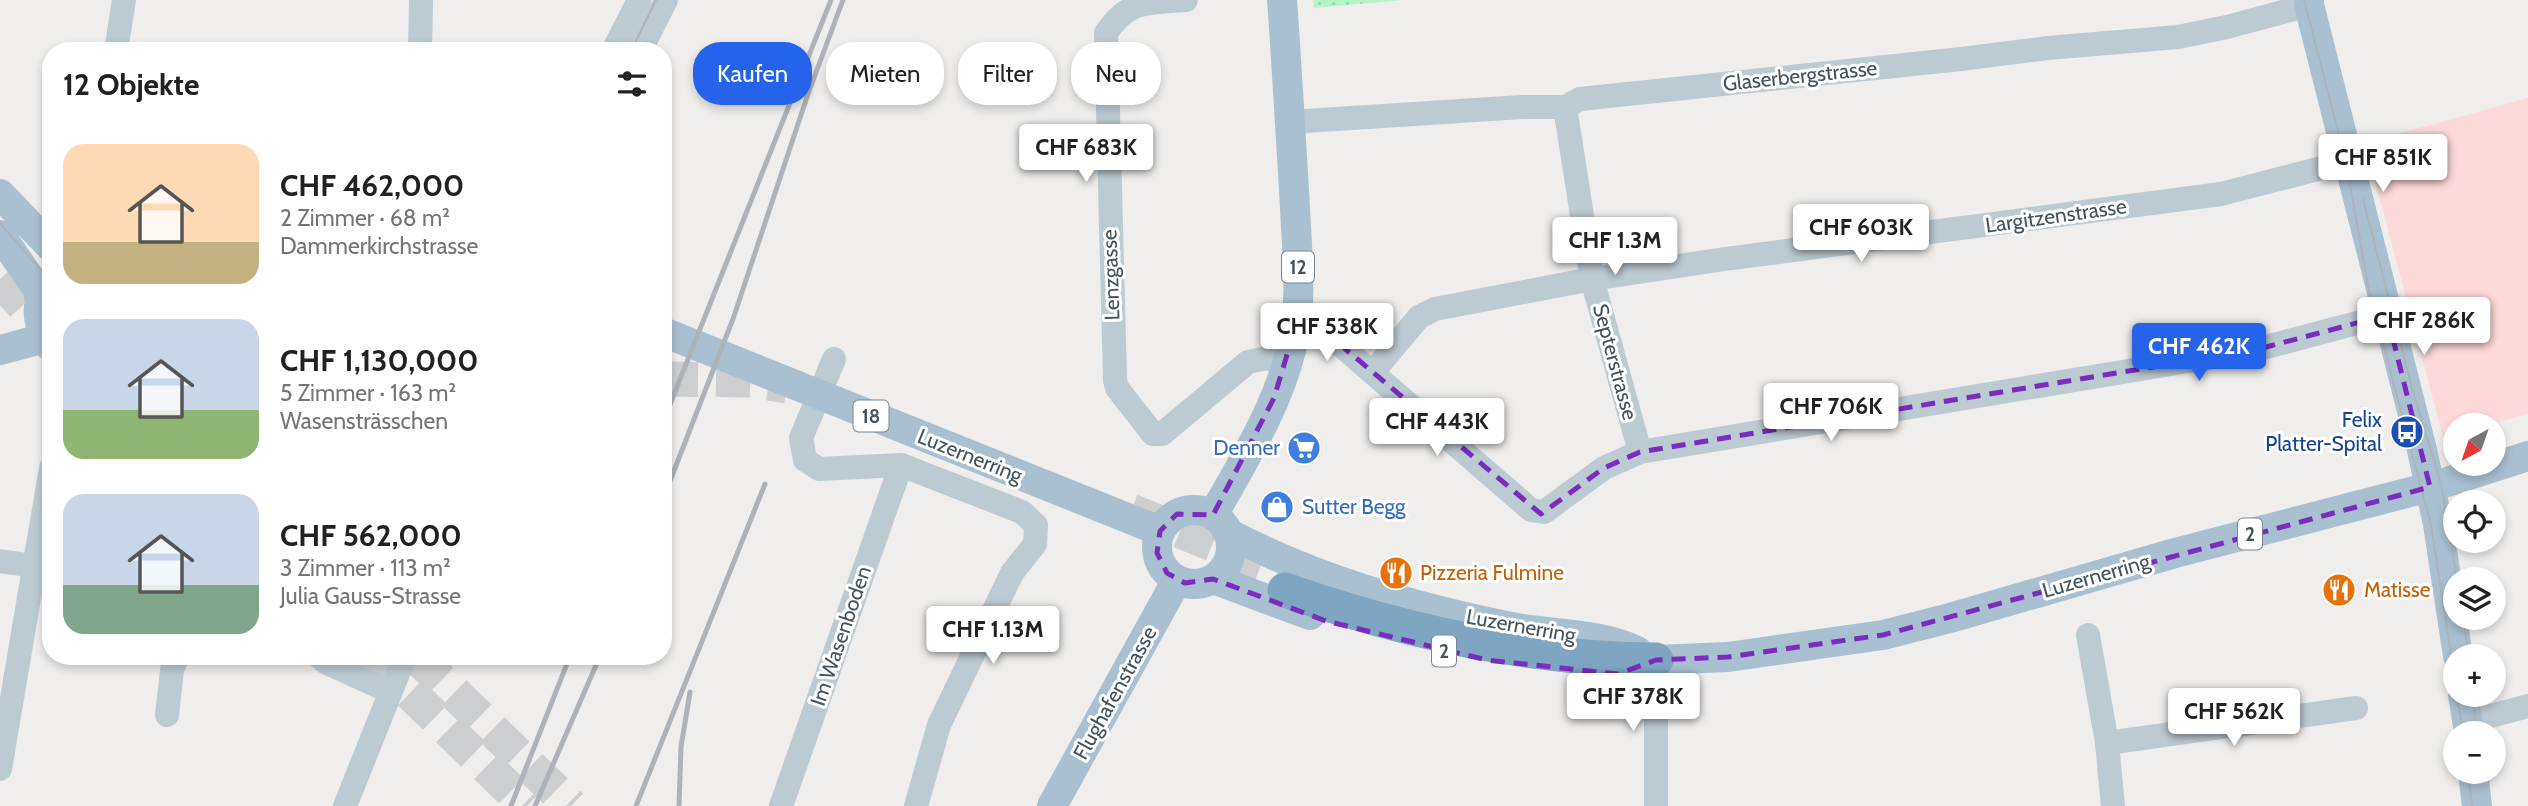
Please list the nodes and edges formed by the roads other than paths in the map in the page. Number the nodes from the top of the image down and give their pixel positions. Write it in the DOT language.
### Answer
graph roads {
  1 [pos="124,0"];
  2 [pos="421,0"];
  3 [pos="639,0"];
  4 [pos="666,0"];
  5 [pos="1186,0"];
  6 [pos="1282,0"];
  7 [pos="2308,2"];
  8 [pos="117,42"];
  9 [pos="420,42"];
  10 [pos="618,42"];
  11 [pos="645,42"];
  12 [pos="1565,107"];
  13 [pos="1290,122"];
  14 [pos="2349,161"];
  15 [pos="0,194"];
  16 [pos="0,236"];
  17 [pos="42,238"];
  18 [pos="1592,279"];
  19 [pos="42,291"];
  20 [pos="42,307"];
  21 [pos="2387,315"];
  22 [pos="1296,325"];
  23 [pos="42,330"];
  24 [pos="672,336"];
  25 [pos="42,344"];
  26 [pos="0,350"];
  27 [pos="834,359"];
  28 [pos="1287,365"];
  29 [pos="1373,372"];
  30 [pos="1640,452"];
  31 [pos="2528,456"];
  32 [pos="901,465"];
  33 [pos="2430,486"];
  34 [pos="42,520"];
  35 [pos="1221,524"];
  36 [pos="1160,531"];
  37 [pos="0,561"];
  38 [pos="34,566"];
  39 [pos="1213,579"];
  40 [pos="1177,580"];
  41 [pos="1288,583"];
  42 [pos="2088,635"];
  43 [pos="2456,644"];
  44 [pos="1656,660"];
  45 [pos="174,665"];
  46 [pos="332,665"];
  47 [pos="402,665"];
  48 [pos="391,692"];
  49 [pos="2528,706"];
  50 [pos="2356,708"];
  51 [pos="166,715"];
  52 [pos="2467,717"];
  53 [pos="2107,744"];
  54 [pos="0,769"];
  55 [pos="2474,784"];
  56 [pos="345,806"];
  57 [pos="781,806"];
  58 [pos="916,806"];
  59 [pos="1052,806"];
  60 [pos="1656,806"];
  61 [pos="2113,806"];
  62 [pos="2477,806"];
  1 -- 8 [label="street"];
  2 -- 9 [label="street"];
  3 -- 10 [label="street"];
  4 -- 11 [label="street"];
  5 -- 28 [label="street, Lenzgasse"];
  6 -- 13 [label="main road, 12"];
  7 -- 12 [label="street, Glaserbergstrasse"];
  7 -- 14 [label="main road"];
  12 -- 13 [label="street, Glaserbergstrasse"];
  12 -- 18 [label="street, Septerstrasse"];
  13 -- 22 [label="main road, 12"];
  14 -- 18 [label="street, Largitzenstrasse"];
  14 -- 21 [label="main road"];
  15 -- 17 [label="main road"];
  16 -- 19 [label="main road"];
  18 -- 29 [label="street, Largitzenstrasse"];
  18 -- 30 [label="street, Septerstrasse"];
  20 -- 23 [label="main road"];
  21 -- 30 [label="street"];
  21 -- 33 [label="main road"];
  22 -- 28 [label="main road, 12"];
  22 -- 29 [label="street"];
  24 -- 36 [label="main road, Luzernerring / 18"];
  25 -- 26 [label="main road"];
  27 -- 32 [label="street"];
  28 -- 35 [label="main road, 12"];
  29 -- 30 [label="street"];
  31 -- 33 [label="main road, Luzernerring / 2"];
  32 -- 57 [label="street, Im Wasenboden"];
  32 -- 58 [label="street"];
  33 -- 43 [label="main road"];
  33 -- 44 [label="main road, Luzernerring / 2"];
  34 -- 38 [label="street"];
  35 -- 36 [label="main road"];
  35 -- 39 [label="main road, 12"];
  35 -- 44 [label="main road, Luzernerring / 2"];
  36 -- 40 [label="main road"];
  37 -- 38 [label="street"];
  38 -- 54 [label="street"];
  39 -- 40 [label="main road"];
  39 -- 44 [label="main road, Luzernerring / 2"];
  40 -- 59 [label="main road, Flughafenstrasse"];
  41 -- 44 [label="highway"];
  42 -- 53 [label="street"];
  44 -- 60 [label="street"];
  45 -- 51 [label="street"];
  46 -- 48 [label="street"];
  47 -- 48 [label="street"];
  48 -- 56 [label="street"];
  49 -- 52 [label="street"];
  50 -- 53 [label="street"];
  53 -- 61 [label="street"];
  55 -- 62 [label="main road"];
}
